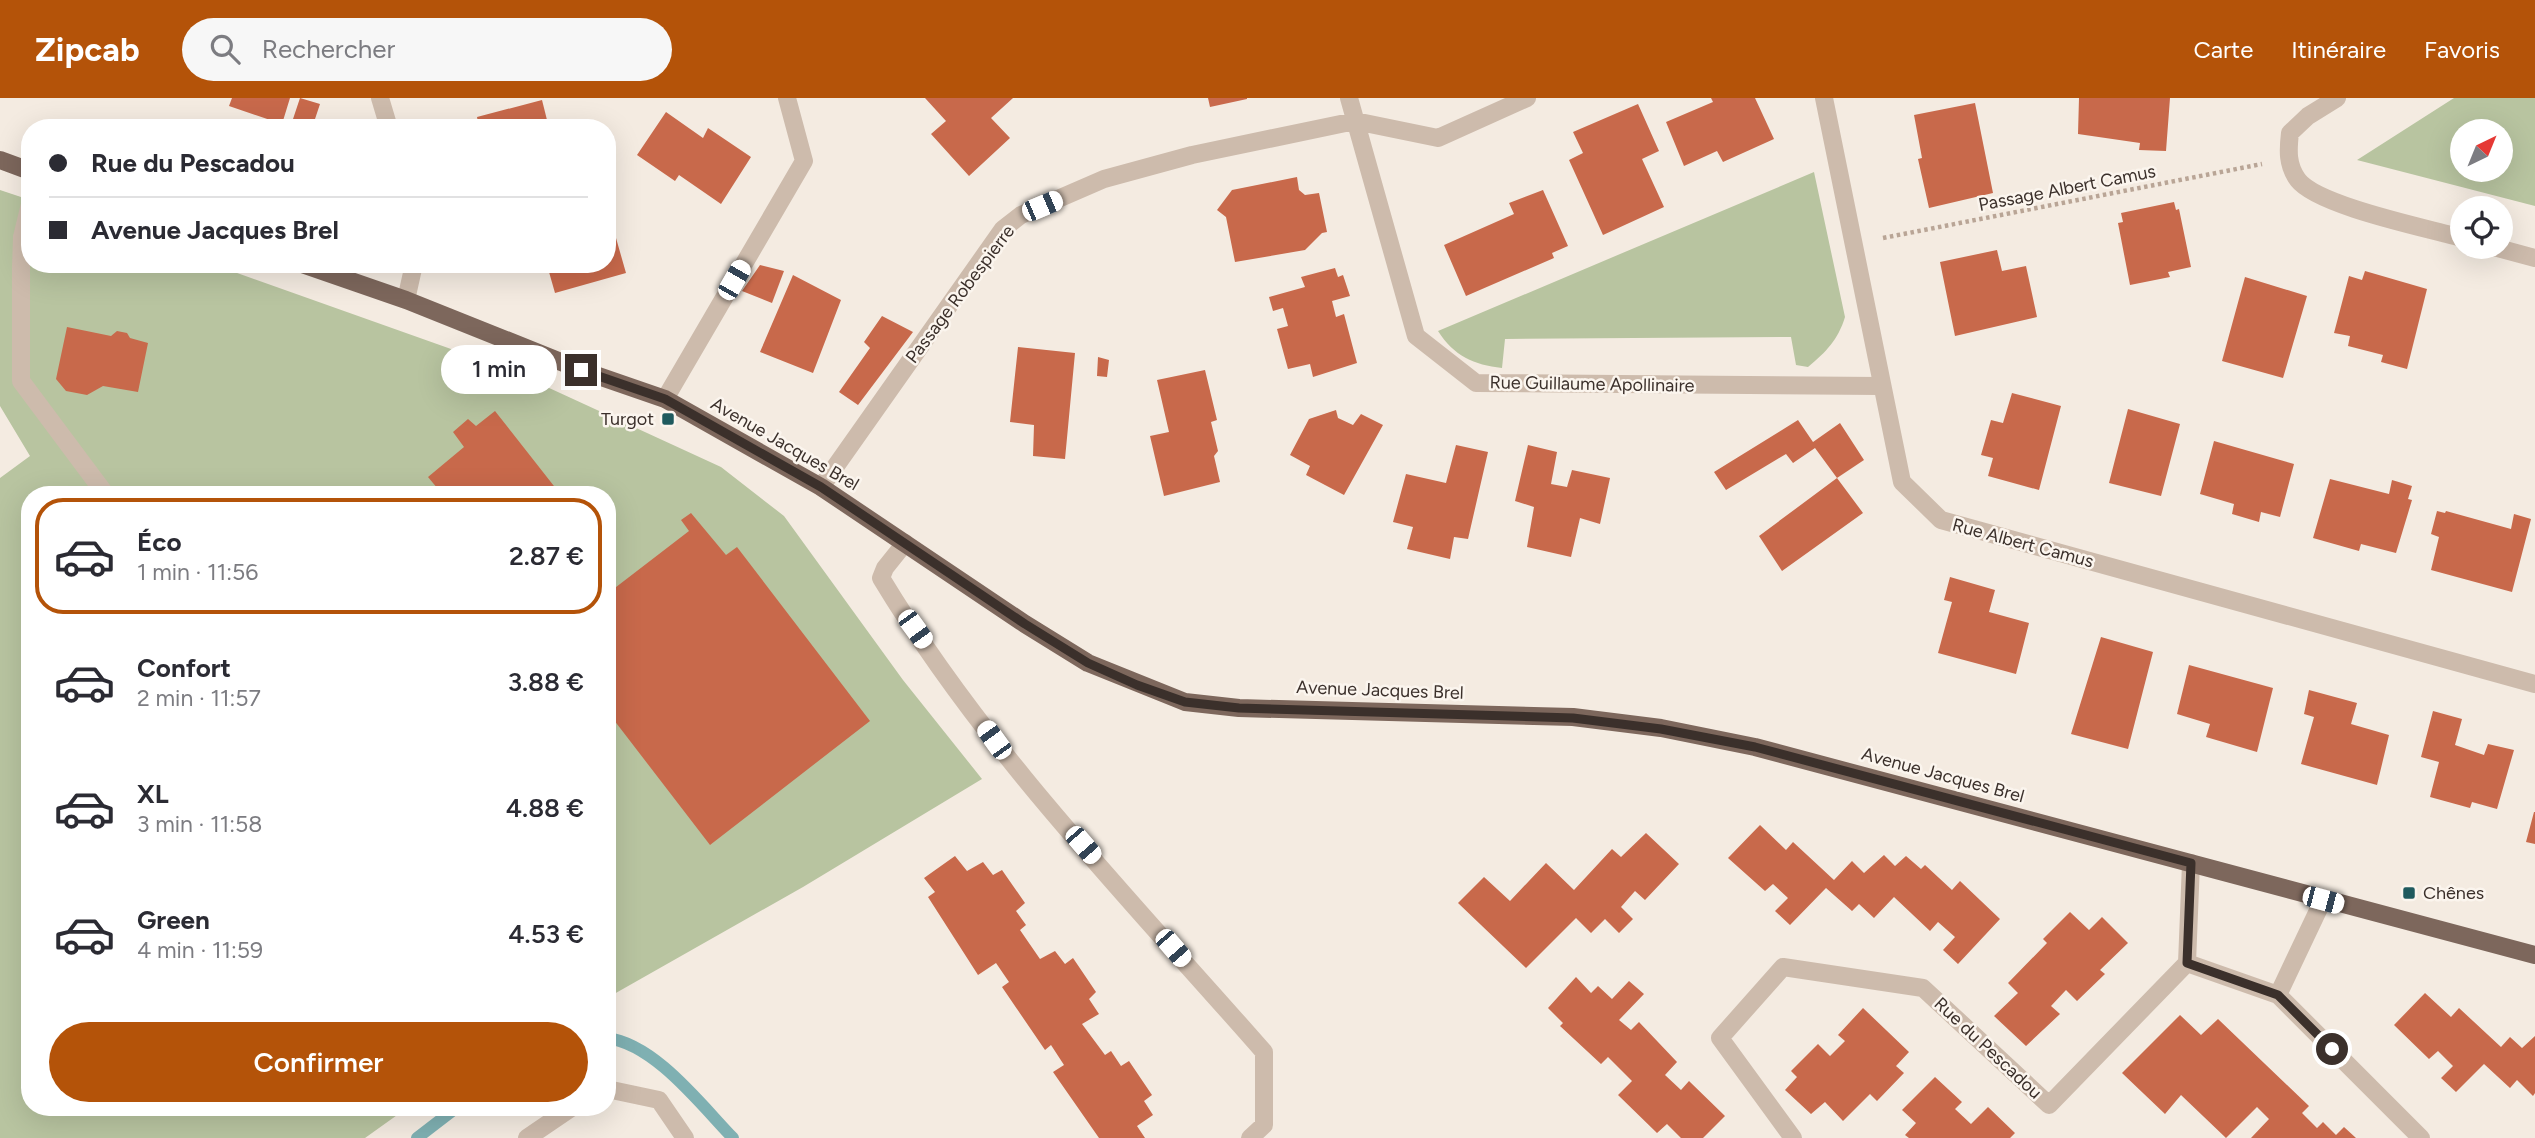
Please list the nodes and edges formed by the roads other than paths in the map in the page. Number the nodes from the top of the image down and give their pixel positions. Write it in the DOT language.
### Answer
graph roads {
  1 [pos="380,98"];
  2 [pos="787,98"];
  3 [pos="1349,98"];
  4 [pos="1527,98"];
  5 [pos="1824,98"];
  6 [pos="2337,98"];
  7 [pos="386,119"];
  8 [pos="1355,121"];
  9 [pos="0,160"];
  10 [pos="21,168"];
  11 [pos="2450,235"];
  12 [pos="2513,252"];
  13 [pos="2535,258"];
  14 [pos="21,273"];
  15 [pos="328,273"];
  16 [pos="412,273"];
  17 [pos="406,300"];
  18 [pos="1880,386"];
  19 [pos="665,399"];
  20 [pos="99,486"];
  21 [pos="821,487"];
  22 [pos="905,543"];
  23 [pos="2535,684"];
  24 [pos="2191,863"];
  25 [pos="2323,900"];
  26 [pos="2535,955"];
  27 [pos="2187,963"];
  28 [pos="2278,995"];
  29 [pos="616,1091"];
  30 [pos="559,1116"];
  31 [pos="1268,1131"];
  32 [pos="527,1138"];
  33 [pos="685,1138"];
  34 [pos="1250,1138"];
  35 [pos="1793,1138"];
  36 [pos="2421,1138"];
  1 -- 7 [label="street"];
  2 -- 19 [label="street"];
  3 -- 8 [label="street, Rue Guillaume Apollinaire"];
  4 -- 8 [label="street"];
  5 -- 18 [label="street, Rue Albert Camus"];
  6 -- 11 [label="street"];
  8 -- 18 [label="street, Rue Guillaume Apollinaire"];
  8 -- 21 [label="street, Passage Robespierre"];
  9 -- 10 [label="main road"];
  12 -- 13 [label="street"];
  14 -- 20 [label="street"];
  15 -- 17 [label="main road, Avenue Jacques Brel"];
  16 -- 17 [label="street"];
  17 -- 19 [label="main road, Avenue Jacques Brel"];
  18 -- 23 [label="street, Rue Albert Camus"];
  19 -- 21 [label="main road, Avenue Jacques Brel"];
  21 -- 22 [label="main road, Avenue Jacques Brel"];
  22 -- 24 [label="main road, Avenue Jacques Brel"];
  22 -- 31 [label="street"];
  24 -- 25 [label="main road, Avenue Jacques Brel"];
  24 -- 27 [label="street"];
  25 -- 26 [label="main road, Avenue Jacques Brel"];
  25 -- 28 [label="street"];
  27 -- 28 [label="street"];
  27 -- 35 [label="street, Rue du Pescadou"];
  28 -- 36 [label="street"];
  29 -- 33 [label="street"];
  30 -- 32 [label="street"];
  31 -- 34 [label="street"];
}
